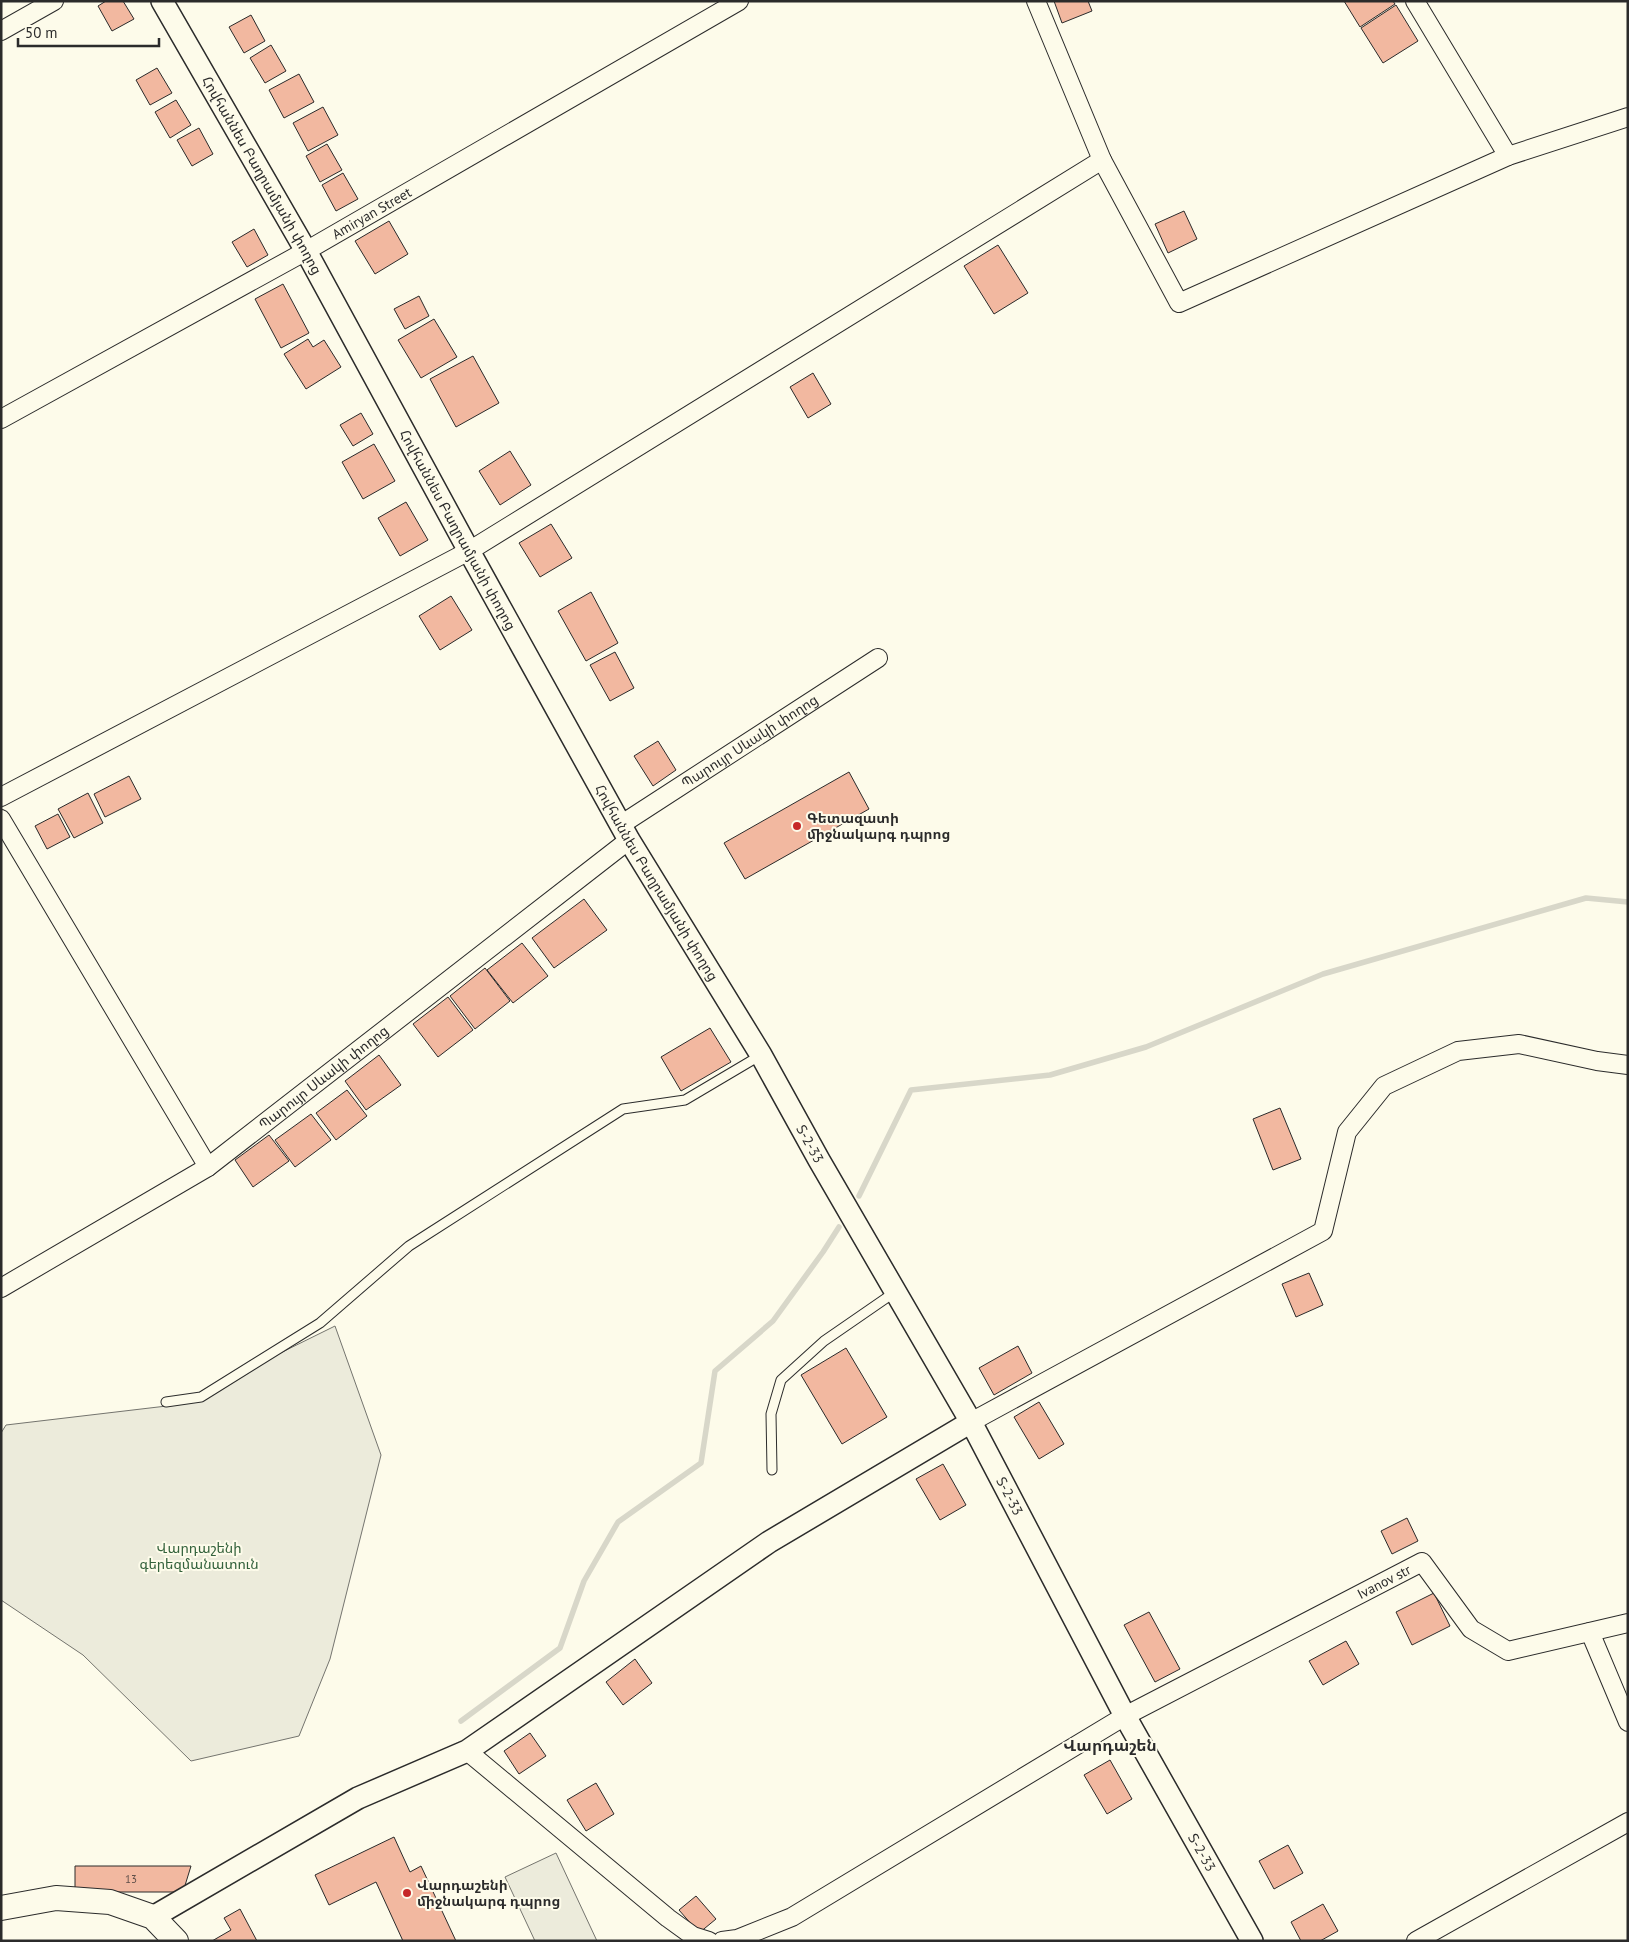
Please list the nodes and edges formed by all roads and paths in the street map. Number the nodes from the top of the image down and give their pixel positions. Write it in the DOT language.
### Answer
graph roads {
  1 [pos="54,1"];
  2 [pos="162,1"];
  3 [pos="739,1"];
  4 [pos="1036,1"];
  5 [pos="1415,1"];
  6 [pos="1,31"];
  7 [pos="1628,117"];
  8 [pos="1508,156"];
  9 [pos="1102,160"];
  10 [pos="306,251"];
  11 [pos="1,419"];
  12 [pos="468,551"];
  13 [pos="878,658"];
  14 [pos="1,797"];
  15 [pos="1,819"];
  16 [pos="625,832"];
  17 [pos="761,1055"];
  18 [pos="1628,1065"];
  19 [pos="208,1167"];
  20 [pos="1,1288"];
  21 [pos="896,1291"];
  22 [pos="166,1402"];
  23 [pos="971,1422"];
  24 [pos="772,1470"];
  25 [pos="1628,1623"];
  26 [pos="1590,1632"];
  27 [pos="1125,1716"];
  28 [pos="1628,1722"];
  29 [pos="467,1751"];
  30 [pos="1628,1822"];
  31 [pos="1,1908"];
  32 [pos="153,1917"];
  33 [pos="688,1939"];
  34 [pos="176,1941"];
  35 [pos="709,1941"];
  36 [pos="722,1941"];
  37 [pos="1252,1941"];
  38 [pos="1416,1941"];
  1 -- 6 [label="street"];
  2 -- 10 [label="street, Հովհաննես Բաղրամյանի փողոց / Տ-2-33"];
  3 -- 10 [label="street, Amiryan Street"];
  4 -- 9 [label="street"];
  5 -- 8 [label="street"];
  7 -- 8 [label="street"];
  8 -- 9 [label="street"];
  9 -- 12 [label="street"];
  10 -- 11 [label="street, Amiryan Street"];
  10 -- 12 [label="street, Հովհաննես Բաղրամյանի փողոց / Տ-2-33"];
  12 -- 14 [label="street"];
  12 -- 16 [label="street, Հովհաննես Բաղրամյանի փողոց / Տ-2-33"];
  13 -- 16 [label="street, Պարույր Սևակի փողոց"];
  15 -- 19 [label="street"];
  16 -- 17 [label="street, Հովհաննես Բաղրամյանի փողոց / Տ-2-33"];
  16 -- 19 [label="street, Պարույր Սևակի փողոց"];
  17 -- 21 [label="street, Տ-2-33 / Տ-2-33"];
  17 -- 22 [label="lane"];
  18 -- 23 [label="street"];
  19 -- 20 [label="street, Պարույր Սևակի փողոց"];
  21 -- 23 [label="street, Տ-2-33 / Տ-2-33"];
  21 -- 24 [label="lane"];
  23 -- 27 [label="street, Տ-2-33 / Տ-2-33"];
  23 -- 29 [label="street"];
  25 -- 26 [label="street, Ivanov str"];
  26 -- 27 [label="street, Ivanov str"];
  26 -- 28 [label="street"];
  27 -- 36 [label="street"];
  27 -- 37 [label="street, Տ-2-33 / Տ-2-33"];
  29 -- 32 [label="street"];
  29 -- 33 [label="street"];
  30 -- 38 [label="street"];
  31 -- 32 [label="main road"];
  32 -- 34 [label="main road"];
  33 -- 35 [label="street"];
}
